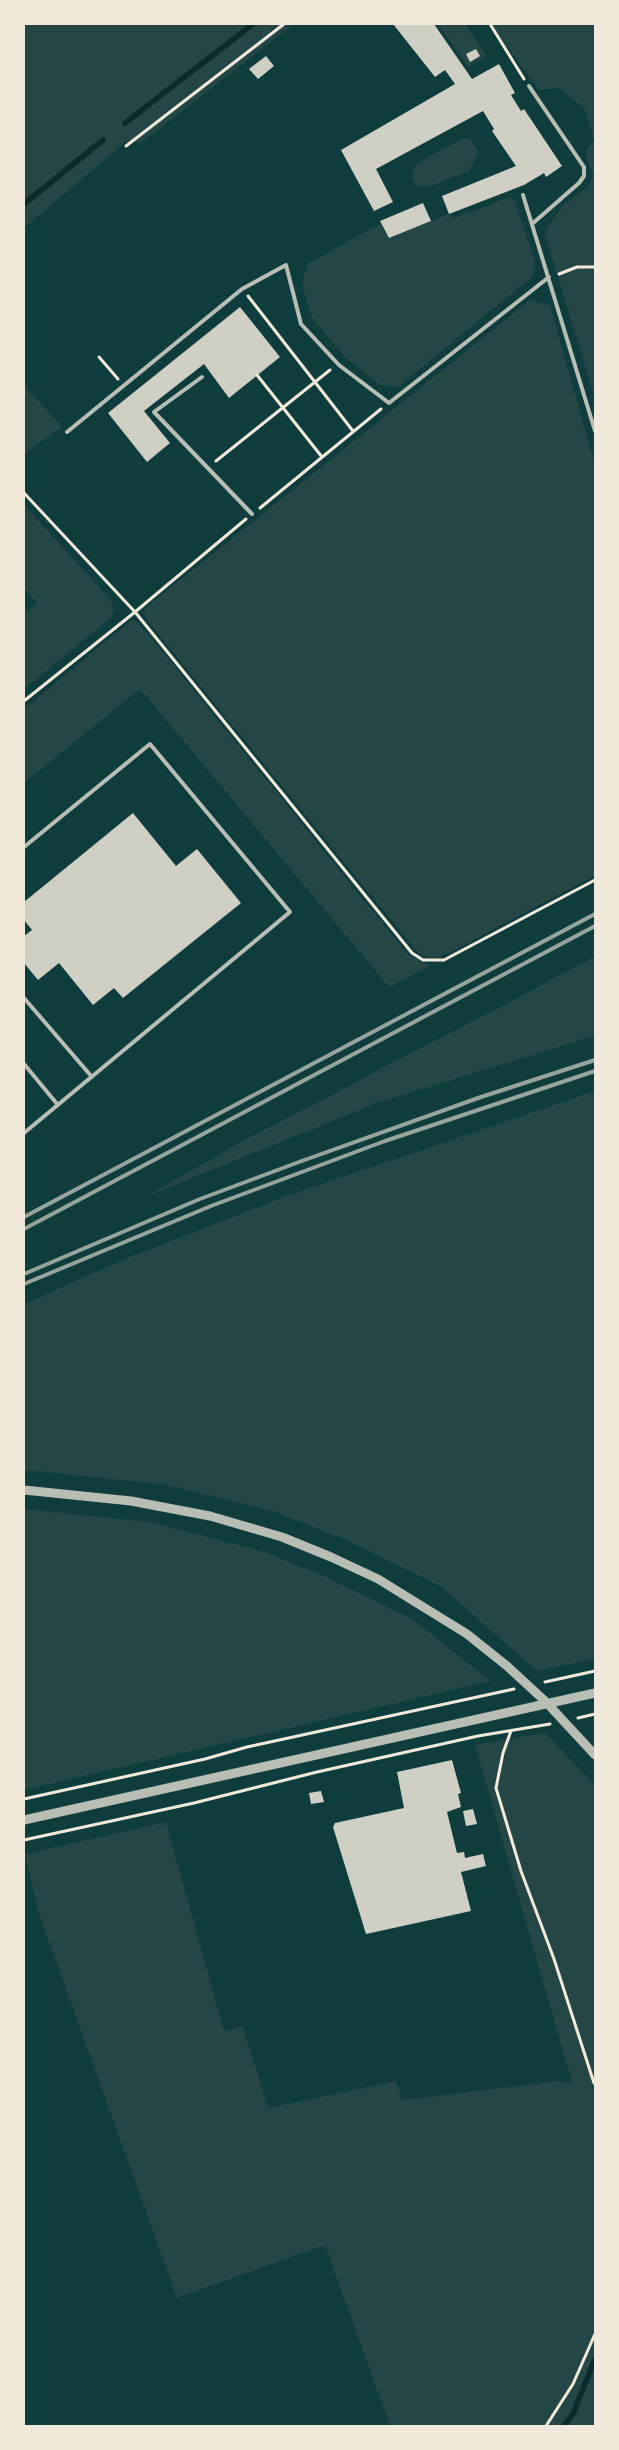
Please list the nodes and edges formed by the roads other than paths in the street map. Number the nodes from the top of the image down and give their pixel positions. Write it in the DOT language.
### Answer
graph roads {
  1 [pos="529,86"];
  2 [pos="523,195"];
  3 [pos="532,224"];
  4 [pos="549,278"];
  5 [pos="202,377"];
  6 [pos="67,432"];
  7 [pos="595,432"];
  8 [pos="252,514"];
  9 [pos="24,847"];
  10 [pos="24,998"];
  11 [pos="24,1064"];
  12 [pos="92,1077"];
  13 [pos="58,1105"];
  14 [pos="24,1133"];
  15 [pos="24,1490"];
  16 [pos="595,1693"];
  17 [pos="595,1755"];
  18 [pos="24,1820"];
  1 -- 3 [label="lane"];
  2 -- 3 [label="lane"];
  3 -- 4 [label="lane"];
  4 -- 6 [label="lane"];
  4 -- 7 [label="lane"];
  5 -- 8 [label="lane"];
  9 -- 12 [label="lane"];
  10 -- 12 [label="lane"];
  11 -- 13 [label="lane"];
  12 -- 13 [label="lane"];
  13 -- 14 [label="lane"];
  15 -- 17 [label="street"];
  16 -- 18 [label="street"];
}
